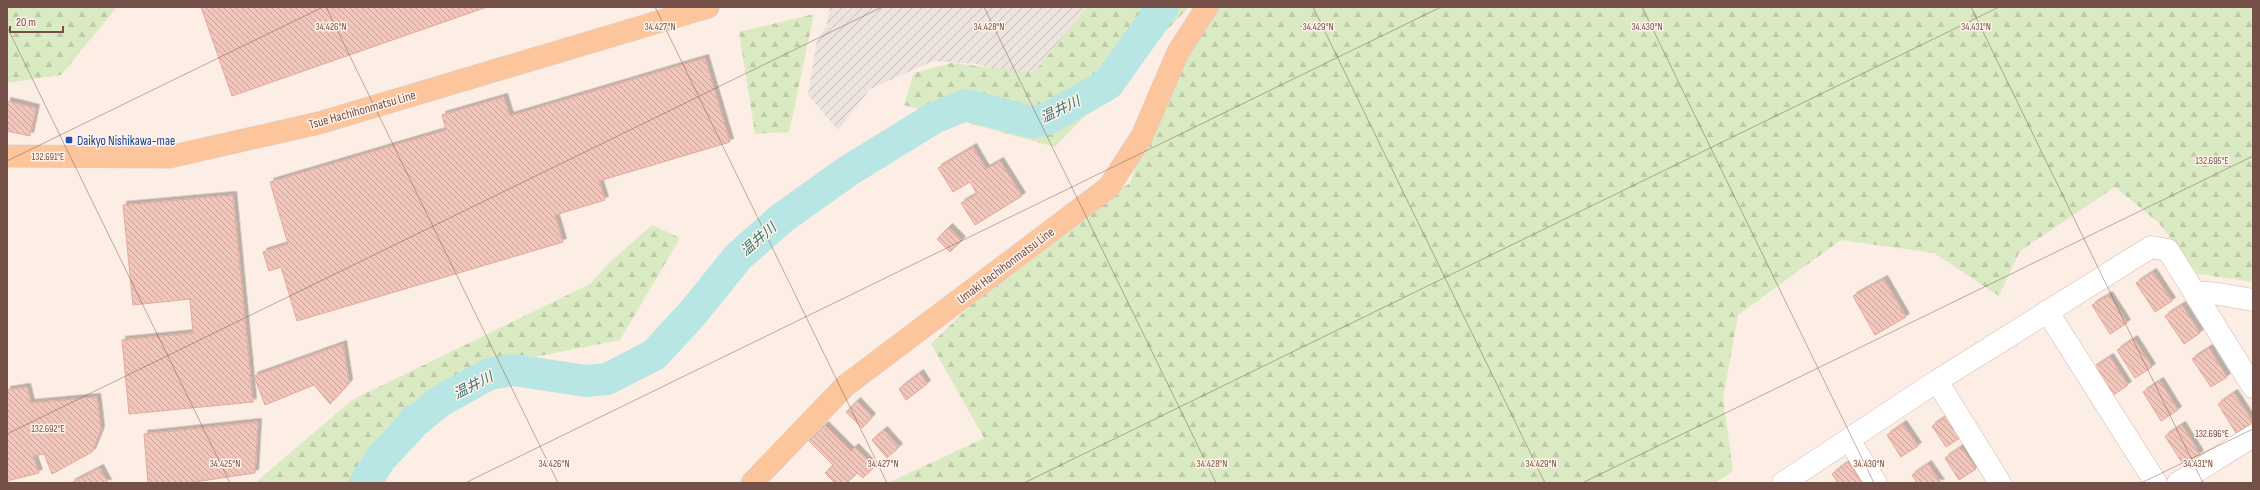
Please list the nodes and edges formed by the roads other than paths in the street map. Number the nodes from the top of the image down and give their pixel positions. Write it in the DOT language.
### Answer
graph roads {
  1 [pos="708,7"];
  2 [pos="1207,7"];
  3 [pos="7,156"];
  4 [pos="2195,292"];
  5 [pos="2253,300"];
  6 [pos="2047,311"];
  7 [pos="1937,381"];
  8 [pos="2253,386"];
  9 [pos="2253,436"];
  10 [pos="1849,440"];
  11 [pos="752,483"];
  12 [pos="1783,483"];
  13 [pos="1876,483"];
  14 [pos="2000,483"];
  15 [pos="2156,483"];
  16 [pos="2178,483"];
  1 -- 3 [label="main road, Tsue Hachihonmatsu Line"];
  2 -- 11 [label="main road, Umaki Hachihonmatsu Line"];
  4 -- 5 [label="street"];
  4 -- 6 [label="street"];
  4 -- 8 [label="street"];
  6 -- 7 [label="street"];
  6 -- 15 [label="street"];
  7 -- 10 [label="street"];
  7 -- 14 [label="street"];
  9 -- 16 [label="street"];
  10 -- 12 [label="street"];
  10 -- 13 [label="street"];
}
